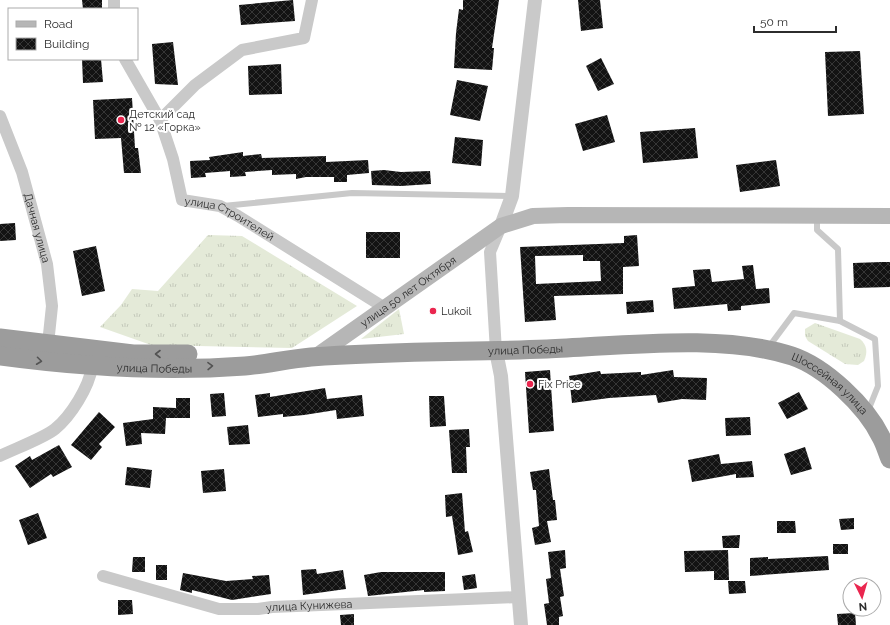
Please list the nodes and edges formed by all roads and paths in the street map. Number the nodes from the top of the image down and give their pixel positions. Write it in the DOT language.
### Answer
graph roads {
  1 [pos="312,0"];
  2 [pos="534,0"];
  3 [pos="126,60"];
  4 [pos="0,116"];
  5 [pos="160,120"];
  6 [pos="512,196"];
  7 [pos="220,206"];
  8 [pos="817,215"];
  9 [pos="890,216"];
  10 [pos="501,226"];
  11 [pos="385,308"];
  12 [pos="840,321"];
  13 [pos="0,338"];
  14 [pos="48,344"];
  15 [pos="742,345"];
  16 [pos="766,349"];
  17 [pos="496,351"];
  18 [pos="0,356"];
  19 [pos="312,357"];
  20 [pos="92,366"];
  21 [pos="866,414"];
  22 [pos="0,456"];
  23 [pos="890,459"];
  24 [pos="104,576"];
  25 [pos="519,597"];
  26 [pos="521,625"];
  1 -- 5 [label="street"];
  2 -- 6 [label="street"];
  3 -- 5 [label="street, улица Строителей"];
  4 -- 14 [label="street, Дачная улица"];
  5 -- 7 [label="street, улица Строителей"];
  6 -- 7 [label="lane"];
  6 -- 10 [label="street"];
  7 -- 11 [label="street, улица Строителей"];
  8 -- 9 [label="main road, улица 50 лет Октября"];
  8 -- 10 [label="main road, улица 50 лет Октября"];
  8 -- 12 [label="lane"];
  10 -- 11 [label="main road, улица 50 лет Октября"];
  10 -- 17 [label="street"];
  11 -- 19 [label="main road, улица 50 лет Октября"];
  12 -- 16 [label="lane"];
  12 -- 21 [label="lane"];
  13 -- 14 [label="highway, улица Победы"];
  19 -- 14 [label="highway, улица Победы, one-way"];
  15 -- 16 [label="highway, Шоссейная улица"];
  15 -- 17 [label="highway, улица Победы"];
  16 -- 21 [label="highway, Шоссейная улица"];
  17 -- 19 [label="highway, улица Победы"];
  17 -- 25 [label="street"];
  18 -- 20 [label="highway, улица Победы, one-way"];
  20 -- 19 [label="highway, улица Победы, one-way"];
  20 -- 22 [label="street"];
  21 -- 23 [label="highway, Шоссейная улица"];
  24 -- 25 [label="street, улица Кунижева"];
  25 -- 26 [label="street"];
}
